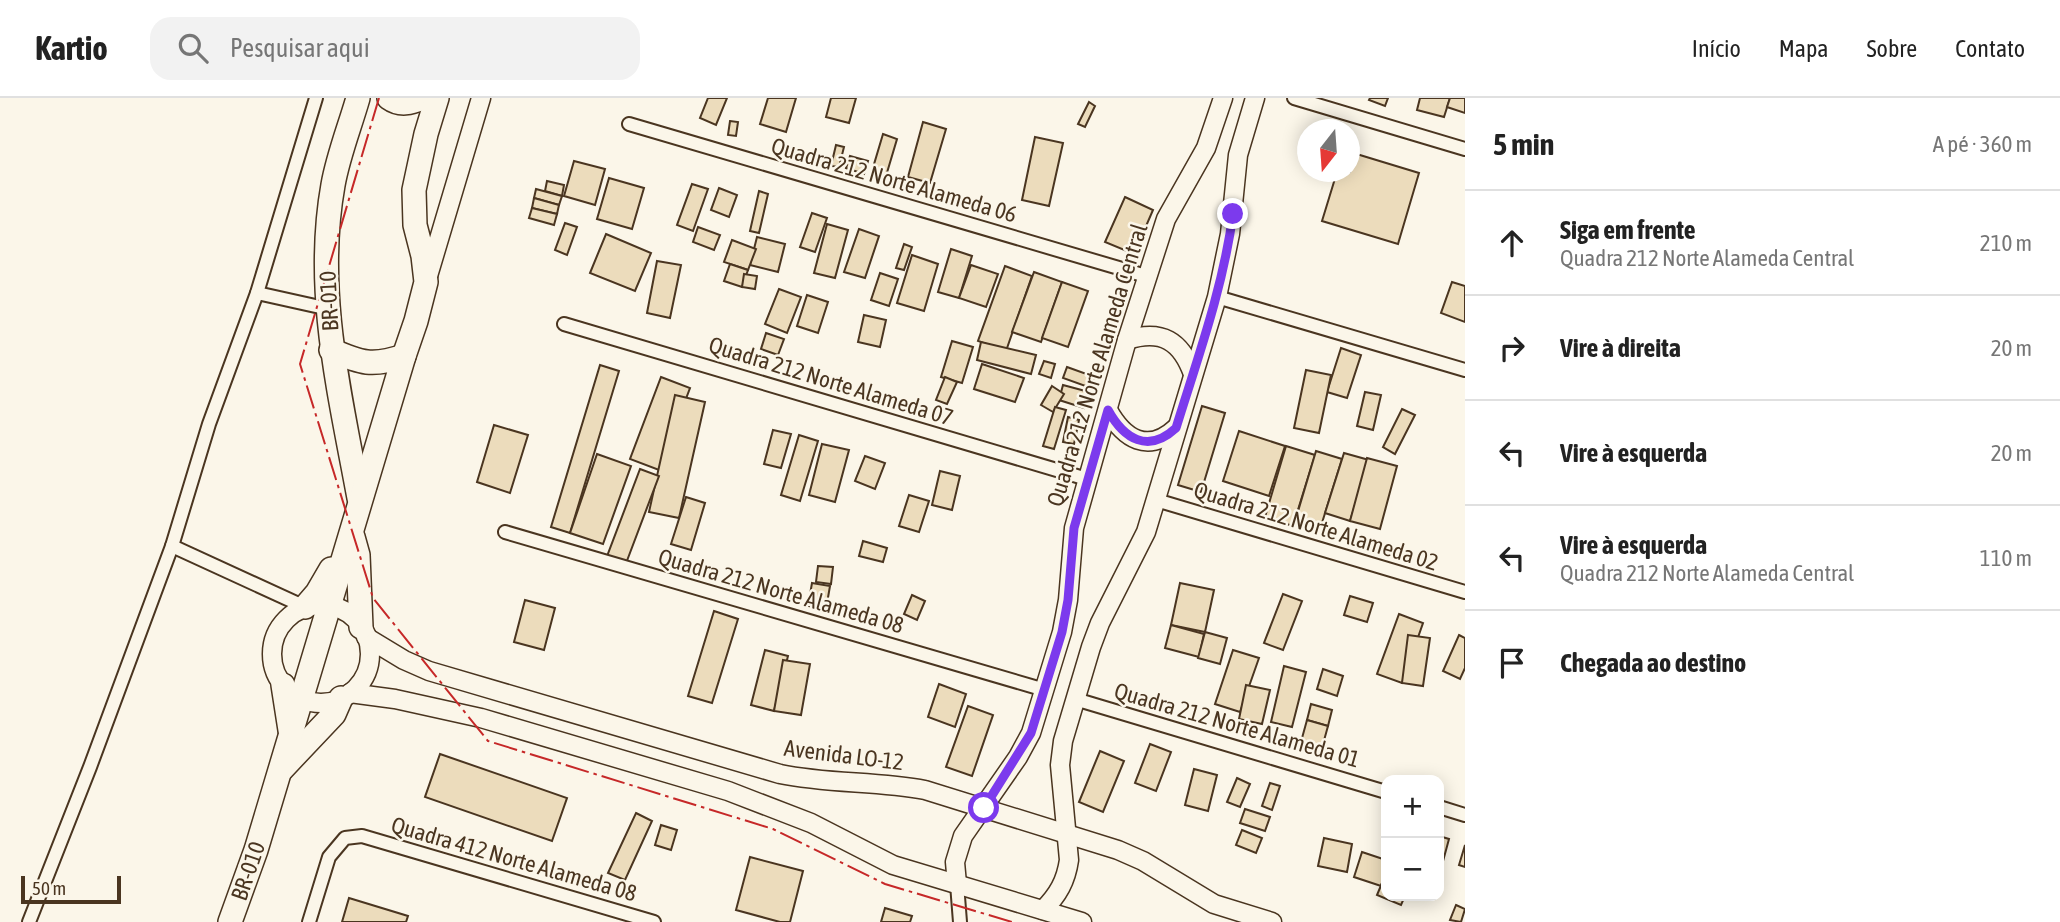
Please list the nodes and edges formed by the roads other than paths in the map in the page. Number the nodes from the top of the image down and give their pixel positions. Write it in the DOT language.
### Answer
graph roads {
  1 [pos="316,98"];
  2 [pos="358,98"];
  3 [pos="389,98"];
  4 [pos="422,98"];
  5 [pos="437,98"];
  6 [pos="481,98"];
  7 [pos="1223,98"];
  8 [pos="1255,98"];
  9 [pos="1294,98"];
  10 [pos="629,124"];
  11 [pos="1465,149"];
  12 [pos="1146,276"];
  13 [pos="426,282"];
  14 [pos="257,293"];
  15 [pos="1217,297"];
  16 [pos="329,309"];
  17 [pos="564,324"];
  18 [pos="1127,340"];
  19 [pos="331,350"];
  20 [pos="404,356"];
  21 [pos="1465,370"];
  22 [pos="1193,374"];
  23 [pos="1108,410"];
  24 [pos="1176,428"];
  25 [pos="1087,479"];
  26 [pos="1156,500"];
  27 [pos="360,505"];
  28 [pos="505,532"];
  29 [pos="350,538"];
  30 [pos="173,546"];
  31 [pos="1465,592"];
  32 [pos="305,607"];
  33 [pos="330,607"];
  34 [pos="364,632"];
  35 [pos="283,685"];
  36 [pos="1045,690"];
  37 [pos="346,696"];
  38 [pos="301,699"];
  39 [pos="1075,699"];
  40 [pos="291,733"];
  41 [pos="280,771"];
  42 [pos="1381,791"];
  43 [pos="984,808"];
  44 [pos="1444,809"];
  45 [pos="1465,815"];
  46 [pos="1066,834"];
  47 [pos="957,884"];
  48 [pos="1038,916"];
  49 [pos="29,922"];
  50 [pos="230,922"];
  51 [pos="309,922"];
  52 [pos="654,922"];
  53 [pos="960,922"];
  54 [pos="1082,922"];
  55 [pos="1272,922"];
  1 -- 14 [label="street"];
  2 -- 16 [label="highway, BR-010"];
  3 -- 4 [label="highway"];
  5 -- 13 [label="highway"];
  6 -- 13 [label="street"];
  7 -- 12 [label="street, Quadra 212 Norte Alameda Central"];
  8 -- 15 [label="street"];
  9 -- 11 [label="street"];
  10 -- 12 [label="street, Quadra 212 Norte Alameda 06"];
  12 -- 18 [label="street, Quadra 212 Norte Alameda Central"];
  13 -- 20 [label="highway, BR-010"];
  14 -- 16 [label="street"];
  14 -- 30 [label="street"];
  15 -- 21 [label="street"];
  15 -- 22 [label="street"];
  16 -- 19 [label="highway, BR-010"];
  17 -- 25 [label="street, Quadra 212 Norte Alameda 07"];
  18 -- 22 [label="street"];
  18 -- 23 [label="street, Quadra 212 Norte Alameda Central"];
  19 -- 20 [label="highway"];
  19 -- 27 [label="highway, BR-010"];
  20 -- 27 [label="highway, BR-010"];
  22 -- 24 [label="street"];
  23 -- 24 [label="street"];
  23 -- 25 [label="street, Quadra 212 Norte Alameda Central"];
  24 -- 26 [label="street"];
  25 -- 36 [label="street, Quadra 212 Norte Alameda Central"];
  26 -- 31 [label="street, Quadra 212 Norte Alameda 02"];
  26 -- 39 [label="street"];
  27 -- 29 [label="highway, BR-010"];
  28 -- 36 [label="street, Quadra 212 Norte Alameda 08"];
  29 -- 32 [label="highway"];
  29 -- 33 [label="highway, BR-010"];
  29 -- 34 [label="highway"];
  30 -- 32 [label="street"];
  30 -- 49 [label="street"];
  32 -- 33 [label="street"];
  32 -- 35 [label="street"];
  33 -- 34 [label="street, Avenida LO-12"];
  33 -- 38 [label="highway, BR-010"];
  34 -- 37 [label="street"];
  34 -- 43 [label="street, Avenida LO-12"];
  35 -- 38 [label="street"];
  35 -- 40 [label="highway"];
  36 -- 43 [label="street, Quadra 212 Norte Alameda Central"];
  37 -- 38 [label="street"];
  37 -- 41 [label="highway"];
  37 -- 47 [label="street"];
  38 -- 40 [label="highway, BR-010 / BR-010"];
  39 -- 42 [label="street, Quadra 212 Norte Alameda 01"];
  39 -- 46 [label="street"];
  40 -- 41 [label="highway, BR-010 / BR-010"];
  41 -- 50 [label="highway, BR-010 / BR-010"];
  43 -- 46 [label="street, Avenida LO-12"];
  43 -- 47 [label="street"];
  44 -- 45 [label="street"];
  46 -- 48 [label="street"];
  46 -- 55 [label="street, Avenida LO-12"];
  47 -- 48 [label="street"];
  47 -- 53 [label="street"];
  48 -- 54 [label="street"];
  51 -- 52 [label="street, Quadra 412 Norte Alameda 08"];
}
